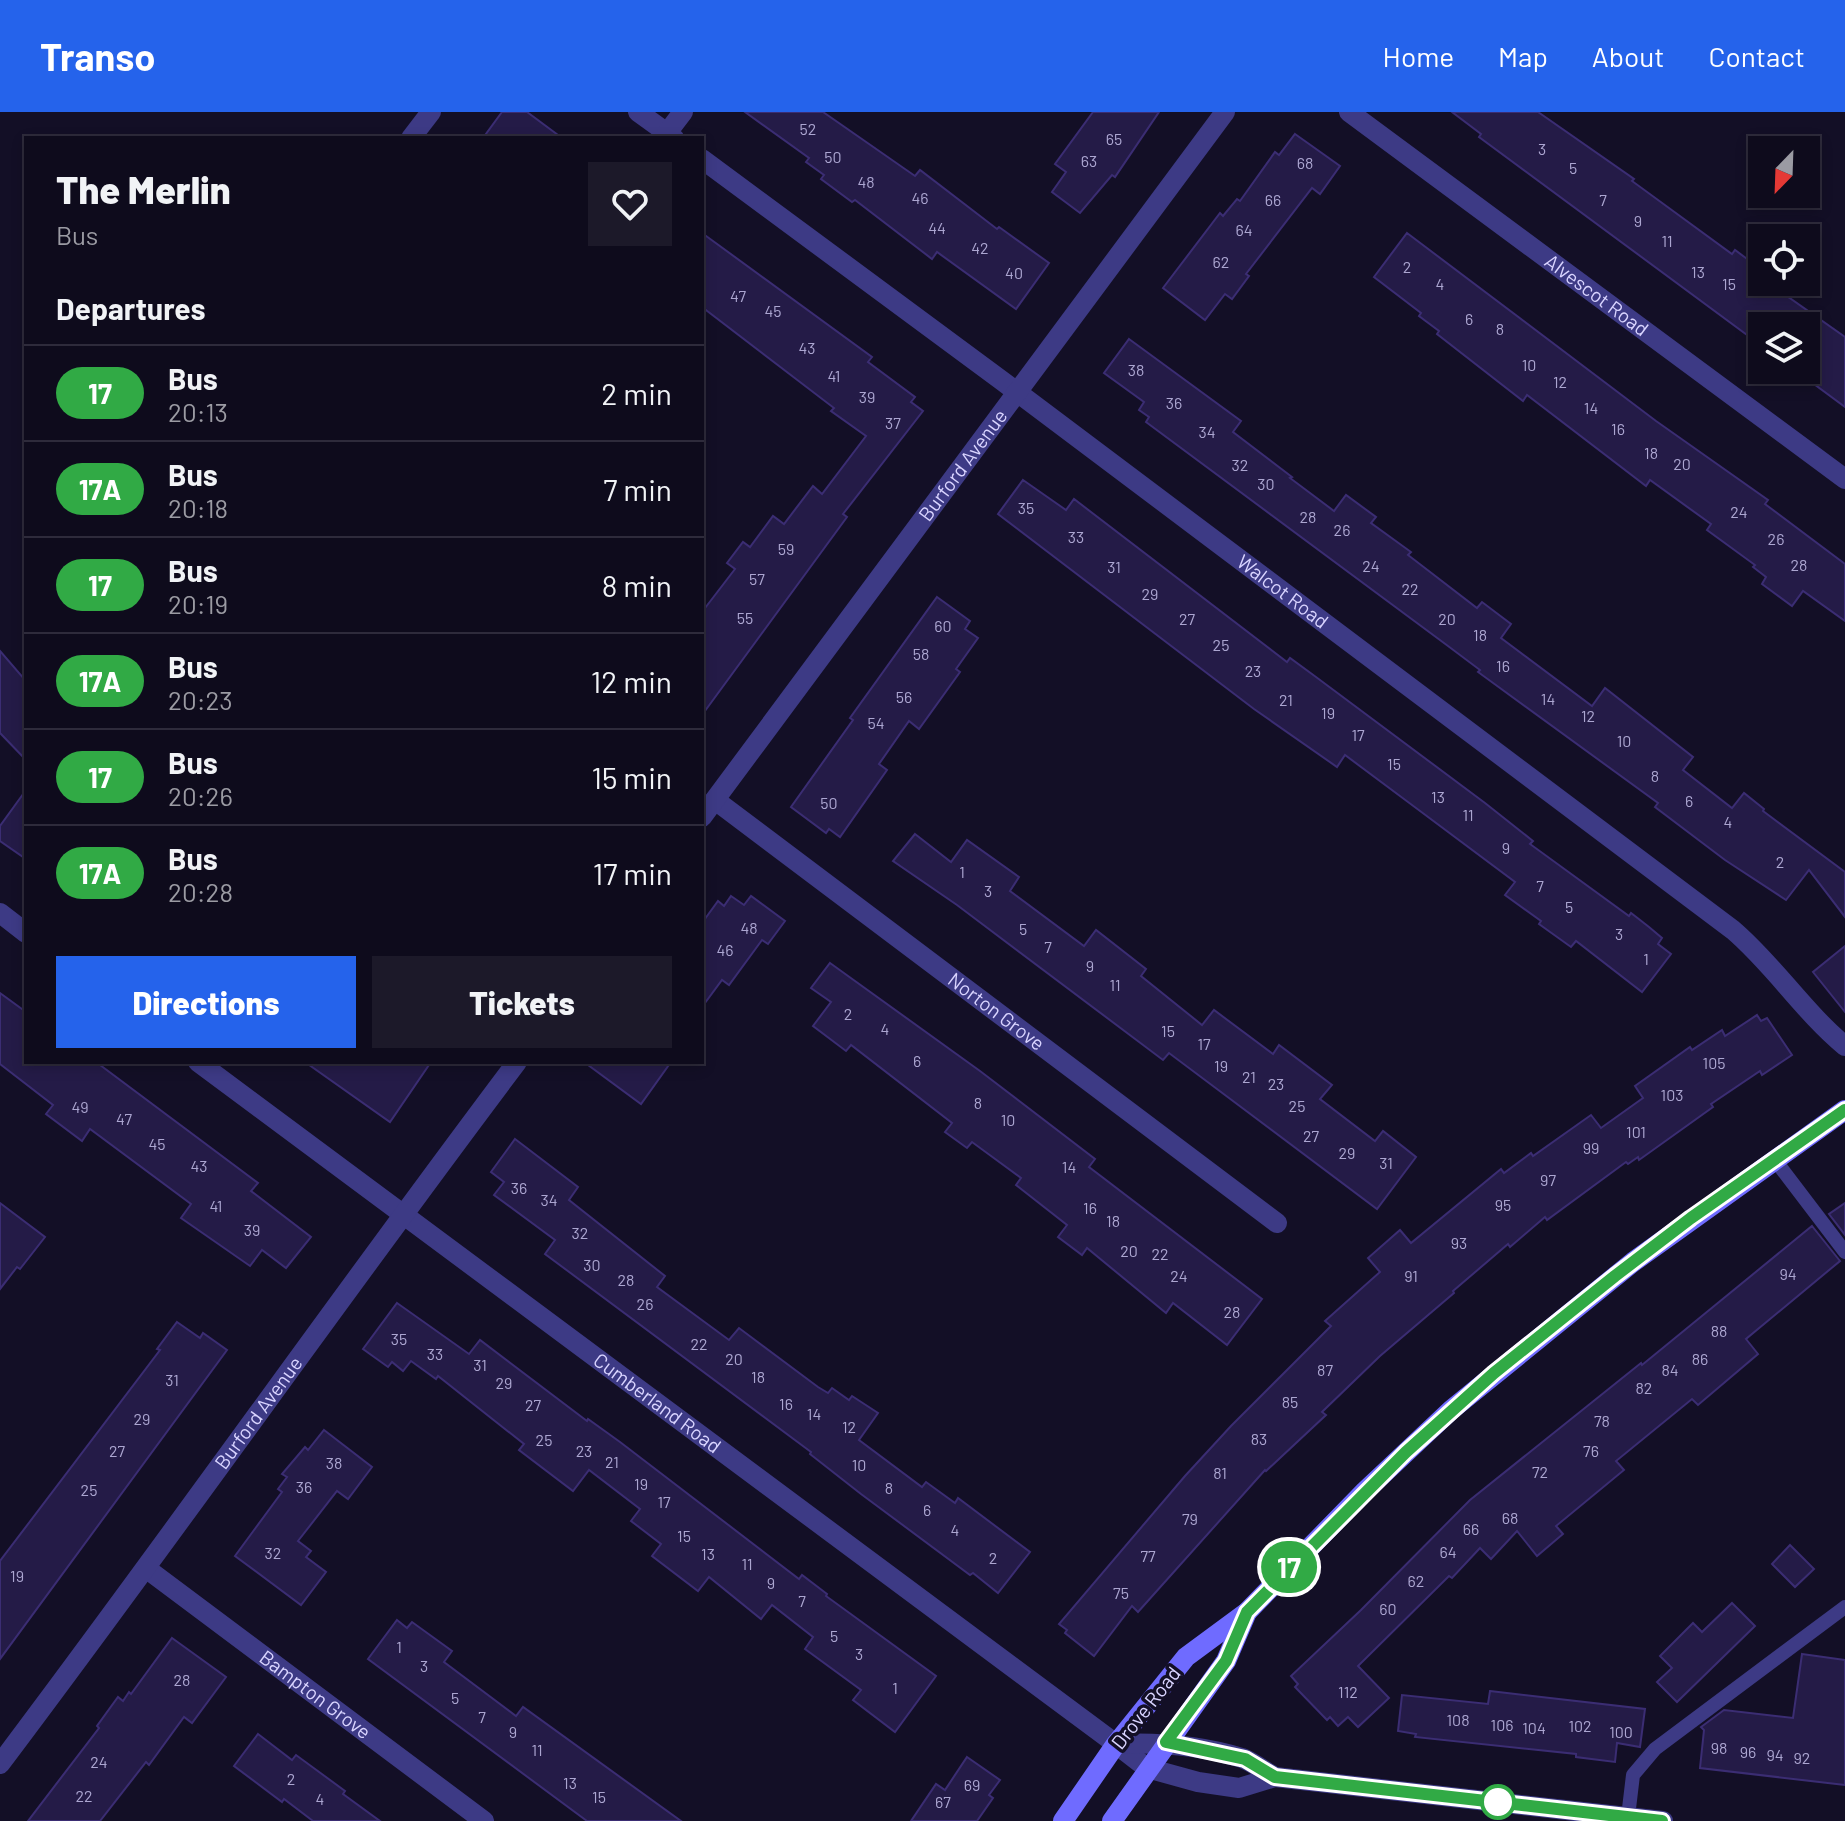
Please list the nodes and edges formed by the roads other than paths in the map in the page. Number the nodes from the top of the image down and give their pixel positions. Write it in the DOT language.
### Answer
graph roads {
  1 [pos="431,112"];
  2 [pos="638,112"];
  3 [pos="683,112"];
  4 [pos="1225,112"];
  5 [pos="1349,112"];
  6 [pos="413,136"];
  7 [pos="670,136"];
  8 [pos="704,160"];
  9 [pos="1016,391"];
  10 [pos="1845,479"];
  11 [pos="715,800"];
  12 [pos="704,814"];
  13 [pos="0,913"];
  14 [pos="24,931"];
  15 [pos="1845,1046"];
  16 [pos="201,1064"];
  17 [pos="515,1064"];
  18 [pos="1845,1110"];
  19 [pos="1775,1160"];
  20 [pos="402,1215"];
  21 [pos="1277,1223"];
  22 [pos="1845,1252"];
  23 [pos="147,1569"];
  24 [pos="1845,1607"];
  25 [pos="1247,1612"];
  26 [pos="1166,1742"];
  27 [pos="1116,1744"];
  28 [pos="0,1764"];
  29 [pos="1147,1768"];
  30 [pos="1275,1777"];
  31 [pos="1577,1816"];
  32 [pos="1628,1817"];
  33 [pos="484,1821"];
  34 [pos="1063,1821"];
  35 [pos="1112,1821"];
  36 [pos="1663,1821"];
  1 -- 6 [label="street"];
  2 -- 7 [label="street"];
  3 -- 7 [label="street"];
  4 -- 9 [label="street, Burford Avenue"];
  5 -- 10 [label="street, Alvescot Road"];
  8 -- 9 [label="street, Walcot Road"];
  9 -- 11 [label="street, Burford Avenue"];
  9 -- 15 [label="street, Walcot Road"];
  11 -- 12 [label="street, Burford Avenue"];
  11 -- 21 [label="street, Norton Grove"];
  13 -- 14 [label="street"];
  16 -- 20 [label="street, Cumberland Road"];
  17 -- 20 [label="street, Burford Avenue"];
  18 -- 19 [label="main road, Drove Road"];
  19 -- 22 [label="lane"];
  19 -- 25 [label="main road, Drove Road"];
  20 -- 23 [label="street, Burford Avenue"];
  20 -- 27 [label="street, Cumberland Road"];
  23 -- 28 [label="street, Burford Avenue"];
  23 -- 33 [label="street, Bampton Grove"];
  24 -- 32 [label="lane"];
  25 -- 26 [label="main road, Drove Road"];
  25 -- 27 [label="main road, Drove Road"];
  26 -- 27 [label="street"];
  26 -- 29 [label="main road, Drove Road"];
  26 -- 30 [label="street"];
  27 -- 29 [label="street, Cumberland Road"];
  27 -- 34 [label="main road, Drove Road"];
  29 -- 30 [label="street"];
  29 -- 35 [label="main road, Drove Road"];
  30 -- 31 [label="street"];
  31 -- 32 [label="street"];
  32 -- 36 [label="street"];
}
